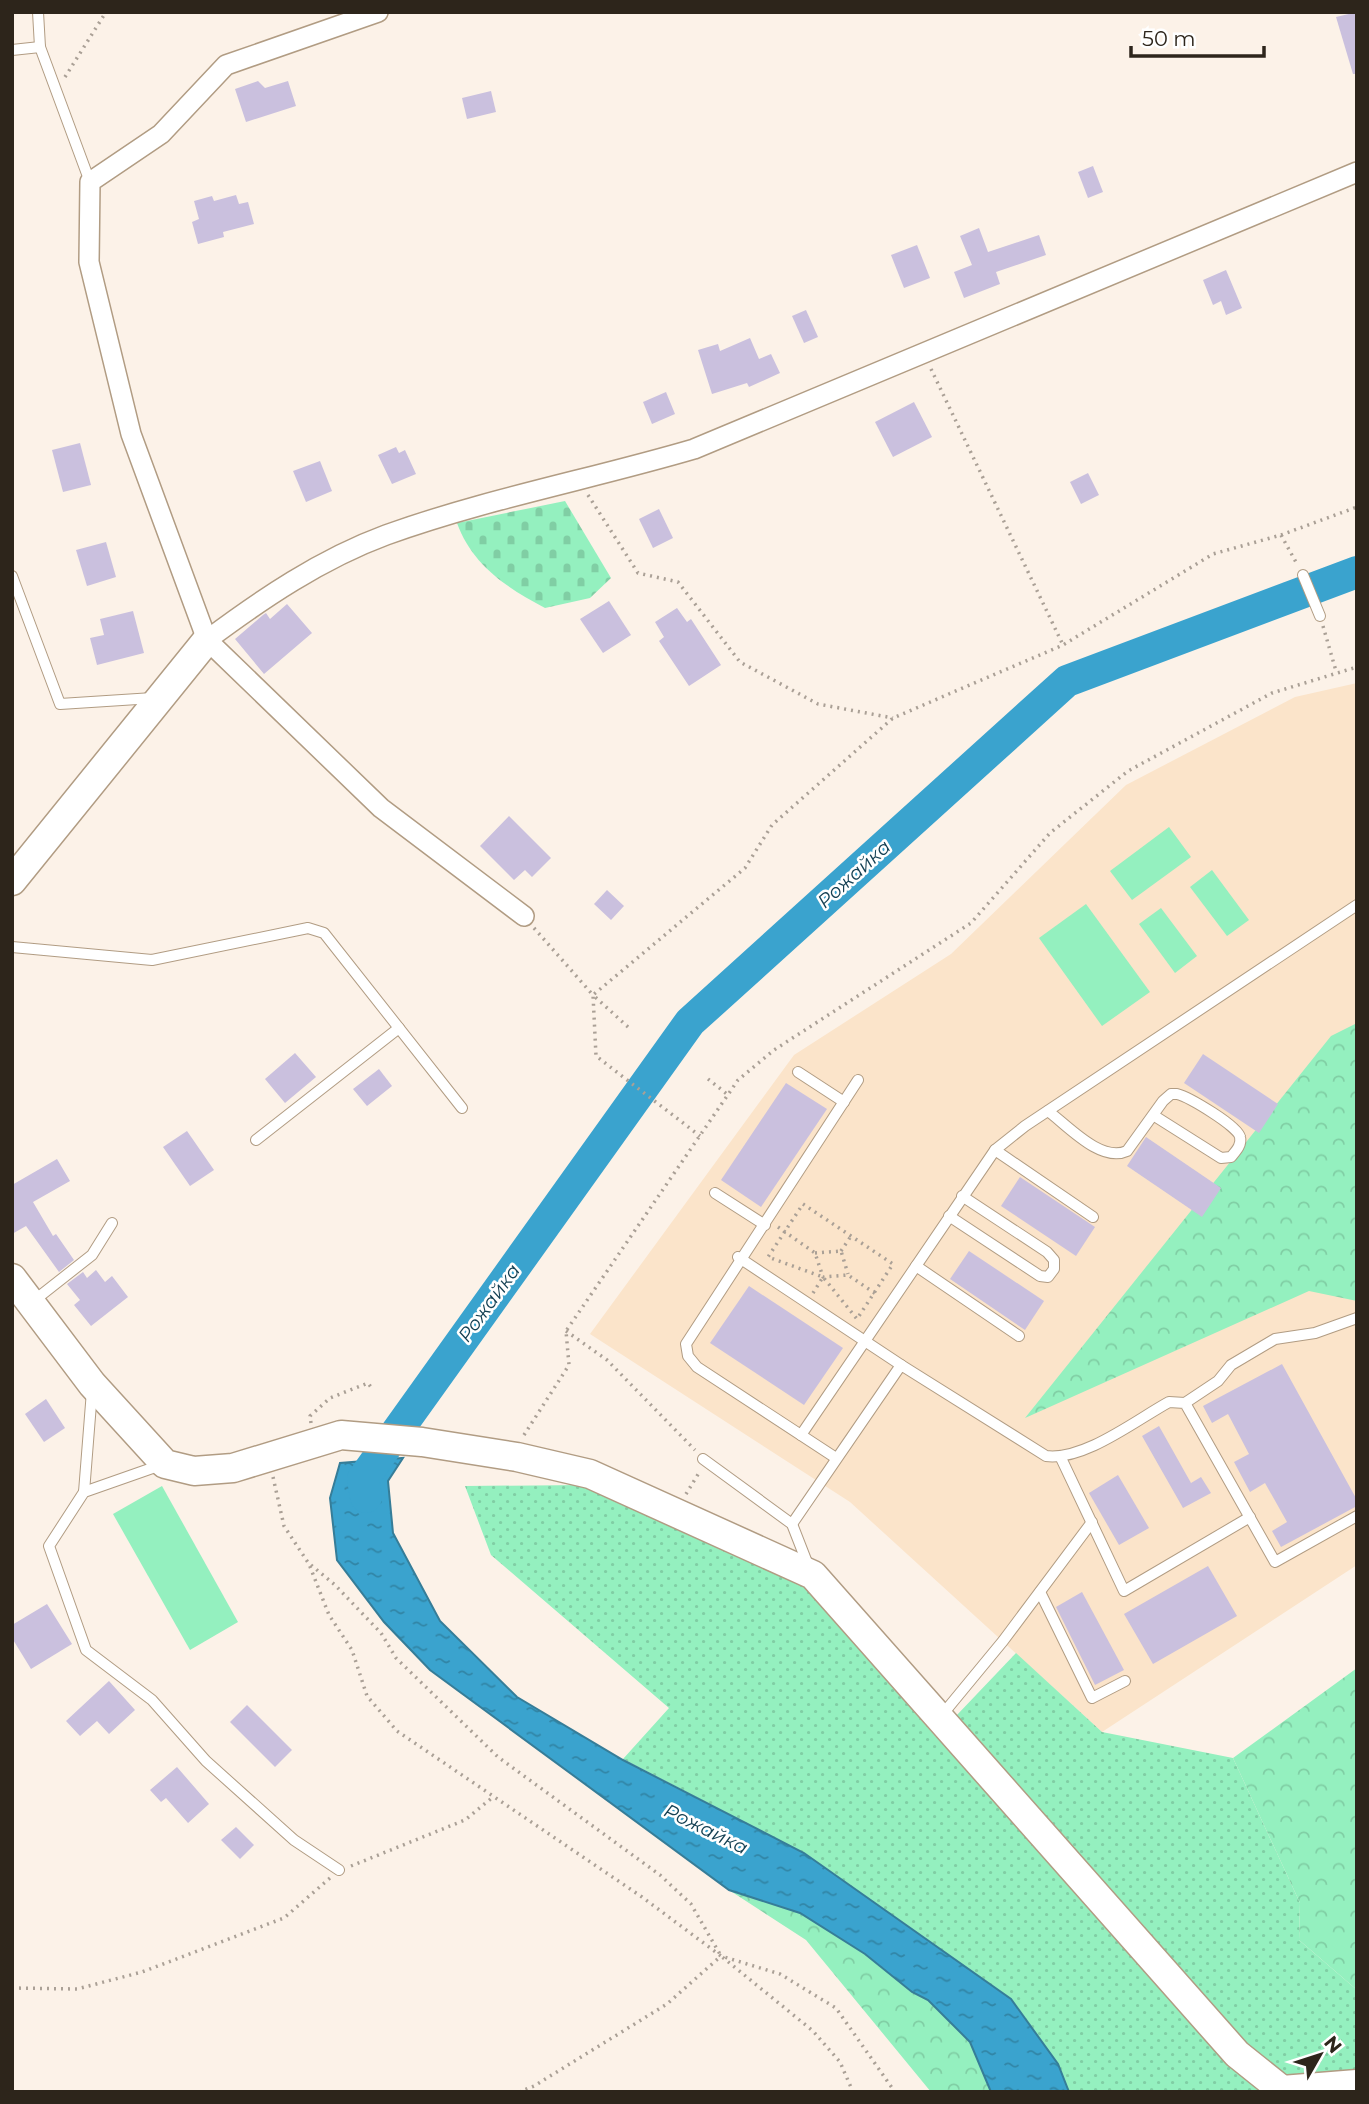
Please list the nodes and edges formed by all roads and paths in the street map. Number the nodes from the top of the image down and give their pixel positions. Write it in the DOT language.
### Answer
graph roads {
  1 [pos="38,12"];
  2 [pos="107,12"];
  3 [pos="378,12"];
  4 [pos="40,47"];
  5 [pos="12,50"];
  6 [pos="52,80"];
  7 [pos="1357,172"];
  8 [pos="90,182"];
  9 [pos="923,353"];
  10 [pos="580,481"];
  11 [pos="1357,507"];
  12 [pos="1281,535"];
  13 [pos="1303,575"];
  14 [pos="12,576"];
  15 [pos="1320,616"];
  16 [pos="208,640"];
  17 [pos="1063,645"];
  18 [pos="1357,667"];
  19 [pos="1336,671"];
  20 [pos="161,697"];
  21 [pos="894,718"];
  22 [pos="12,881"];
  23 [pos="1357,905"];
  24 [pos="523,916"];
  25 [pos="12,947"];
  26 [pos="593,995"];
  27 [pos="628,1027"];
  28 [pos="399,1028"];
  29 [pos="798,1072"];
  30 [pos="708,1079"];
  31 [pos="858,1080"];
  32 [pos="727,1094"];
  33 [pos="844,1102"];
  34 [pos="462,1108"];
  35 [pos="1048,1111"];
  36 [pos="1153,1115"];
  37 [pos="699,1136"];
  38 [pos="257,1140"];
  39 [pos="995,1150"];
  40 [pos="715,1193"];
  41 [pos="962,1196"];
  42 [pos="949,1216"];
  43 [pos="1093,1217"];
  44 [pos="766,1222"];
  45 [pos="112,1223"];
  46 [pos="785,1232"];
  47 [pos="851,1236"];
  48 [pos="841,1251"];
  49 [pos="815,1253"];
  50 [pos="740,1258"];
  51 [pos="916,1266"];
  52 [pos="848,1275"];
  53 [pos="823,1277"];
  54 [pos="12,1278"];
  55 [pos="874,1293"];
  56 [pos="807,1302"];
  57 [pos="31,1303"];
  58 [pos="891,1304"];
  59 [pos="1357,1318"];
  60 [pos="566,1331"];
  61 [pos="1019,1336"];
  62 [pos="866,1341"];
  63 [pos="901,1365"];
  64 [pos="92,1384"];
  65 [pos="373,1390"];
  66 [pos="1185,1403"];
  67 [pos="801,1435"];
  68 [pos="328,1439"];
  69 [pos="272,1456"];
  70 [pos="517,1457"];
  71 [pos="836,1458"];
  72 [pos="1060,1458"];
  73 [pos="703,1459"];
  74 [pos="165,1464"];
  75 [pos="84,1492"];
  76 [pos="664,1508"];
  77 [pos="1357,1516"];
  78 [pos="1250,1517"];
  79 [pos="1091,1522"];
  80 [pos="792,1524"];
  81 [pos="309,1564"];
  82 [pos="813,1575"];
  83 [pos="1040,1592"];
  84 [pos="1125,1681"];
  85 [pos="939,1718"];
  86 [pos="493,1797"];
  87 [pos="339,1870"];
  88 [pos="720,1956"];
  89 [pos="12,1989"];
  90 [pos="1357,2084"];
  91 [pos="1282,2091"];
  92 [pos="519,2092"];
  93 [pos="853,2092"];
  94 [pos="895,2092"];
  1 -- 4 [label="lane"];
  2 -- 6 [label="path"];
  3 -- 8 [label="street"];
  4 -- 5 [label="lane"];
  4 -- 6 [label="lane"];
  6 -- 8 [label="lane"];
  7 -- 9 [label="street"];
  8 -- 16 [label="street"];
  9 -- 10 [label="street"];
  9 -- 17 [label="path"];
  10 -- 16 [label="street"];
  10 -- 21 [label="path"];
  11 -- 12 [label="path"];
  12 -- 13 [label="path"];
  12 -- 17 [label="path"];
  13 -- 15 [label="lane"];
  14 -- 20 [label="lane"];
  15 -- 19 [label="path"];
  16 -- 20 [label="street"];
  16 -- 24 [label="street"];
  17 -- 21 [label="path"];
  18 -- 19 [label="path"];
  19 -- 32 [label="path"];
  20 -- 22 [label="street"];
  21 -- 26 [label="path"];
  23 -- 35 [label="lane"];
  24 -- 26 [label="path"];
  25 -- 28 [label="lane"];
  26 -- 27 [label="path"];
  26 -- 37 [label="path"];
  28 -- 34 [label="lane"];
  28 -- 38 [label="lane"];
  29 -- 33 [label="lane"];
  30 -- 32 [label="path"];
  31 -- 33 [label="lane"];
  32 -- 37 [label="path"];
  33 -- 44 [label="lane"];
  35 -- 36 [label="lane"];
  35 -- 39 [label="lane"];
  36 -- 36 [label="lane"];
  37 -- 60 [label="path"];
  39 -- 41 [label="lane"];
  39 -- 43 [label="lane"];
  40 -- 44 [label="lane"];
  41 -- 42 [label="lane"];
  41 -- 42 [label="lane"];
  42 -- 51 [label="lane"];
  44 -- 46 [label="path"];
  44 -- 50 [label="lane"];
  45 -- 57 [label="lane"];
  46 -- 47 [label="path"];
  46 -- 49 [label="path"];
  46 -- 53 [label="path"];
  47 -- 48 [label="path"];
  47 -- 55 [label="path"];
  48 -- 49 [label="path"];
  48 -- 52 [label="path"];
  49 -- 53 [label="path"];
  50 -- 56 [label="lane"];
  50 -- 67 [label="lane"];
  51 -- 58 [label="lane"];
  51 -- 61 [label="lane"];
  52 -- 53 [label="path"];
  52 -- 55 [label="path"];
  53 -- 55 [label="path"];
  53 -- 56 [label="path"];
  54 -- 57 [label="street"];
  55 -- 58 [label="path"];
  56 -- 62 [label="lane"];
  57 -- 64 [label="street"];
  58 -- 62 [label="lane"];
  59 -- 66 [label="lane"];
  60 -- 70 [label="path"];
  60 -- 73 [label="path"];
  62 -- 63 [label="lane"];
  62 -- 67 [label="lane"];
  63 -- 71 [label="lane"];
  63 -- 72 [label="lane"];
  64 -- 74 [label="street"];
  64 -- 75 [label="lane"];
  65 -- 68 [label="path"];
  66 -- 72 [label="lane"];
  66 -- 78 [label="lane"];
  67 -- 71 [label="lane"];
  68 -- 69 [label="street"];
  68 -- 70 [label="street"];
  69 -- 74 [label="street"];
  69 -- 81 [label="path"];
  70 -- 76 [label="street"];
  71 -- 80 [label="lane"];
  72 -- 79 [label="lane"];
  73 -- 76 [label="path"];
  73 -- 80 [label="lane"];
  74 -- 75 [label="lane"];
  75 -- 87 [label="lane"];
  76 -- 82 [label="street"];
  77 -- 78 [label="lane"];
  78 -- 79 [label="lane"];
  79 -- 83 [label="lane"];
  80 -- 82 [label="lane"];
  81 -- 86 [label="path"];
  81 -- 88 [label="path"];
  82 -- 85 [label="street"];
  83 -- 84 [label="lane"];
  83 -- 85 [label="lane"];
  85 -- 91 [label="street"];
  86 -- 87 [label="path"];
  86 -- 88 [label="path"];
  87 -- 89 [label="path"];
  88 -- 92 [label="path"];
  88 -- 93 [label="path"];
  88 -- 94 [label="path"];
  90 -- 91 [label="street"];
}
